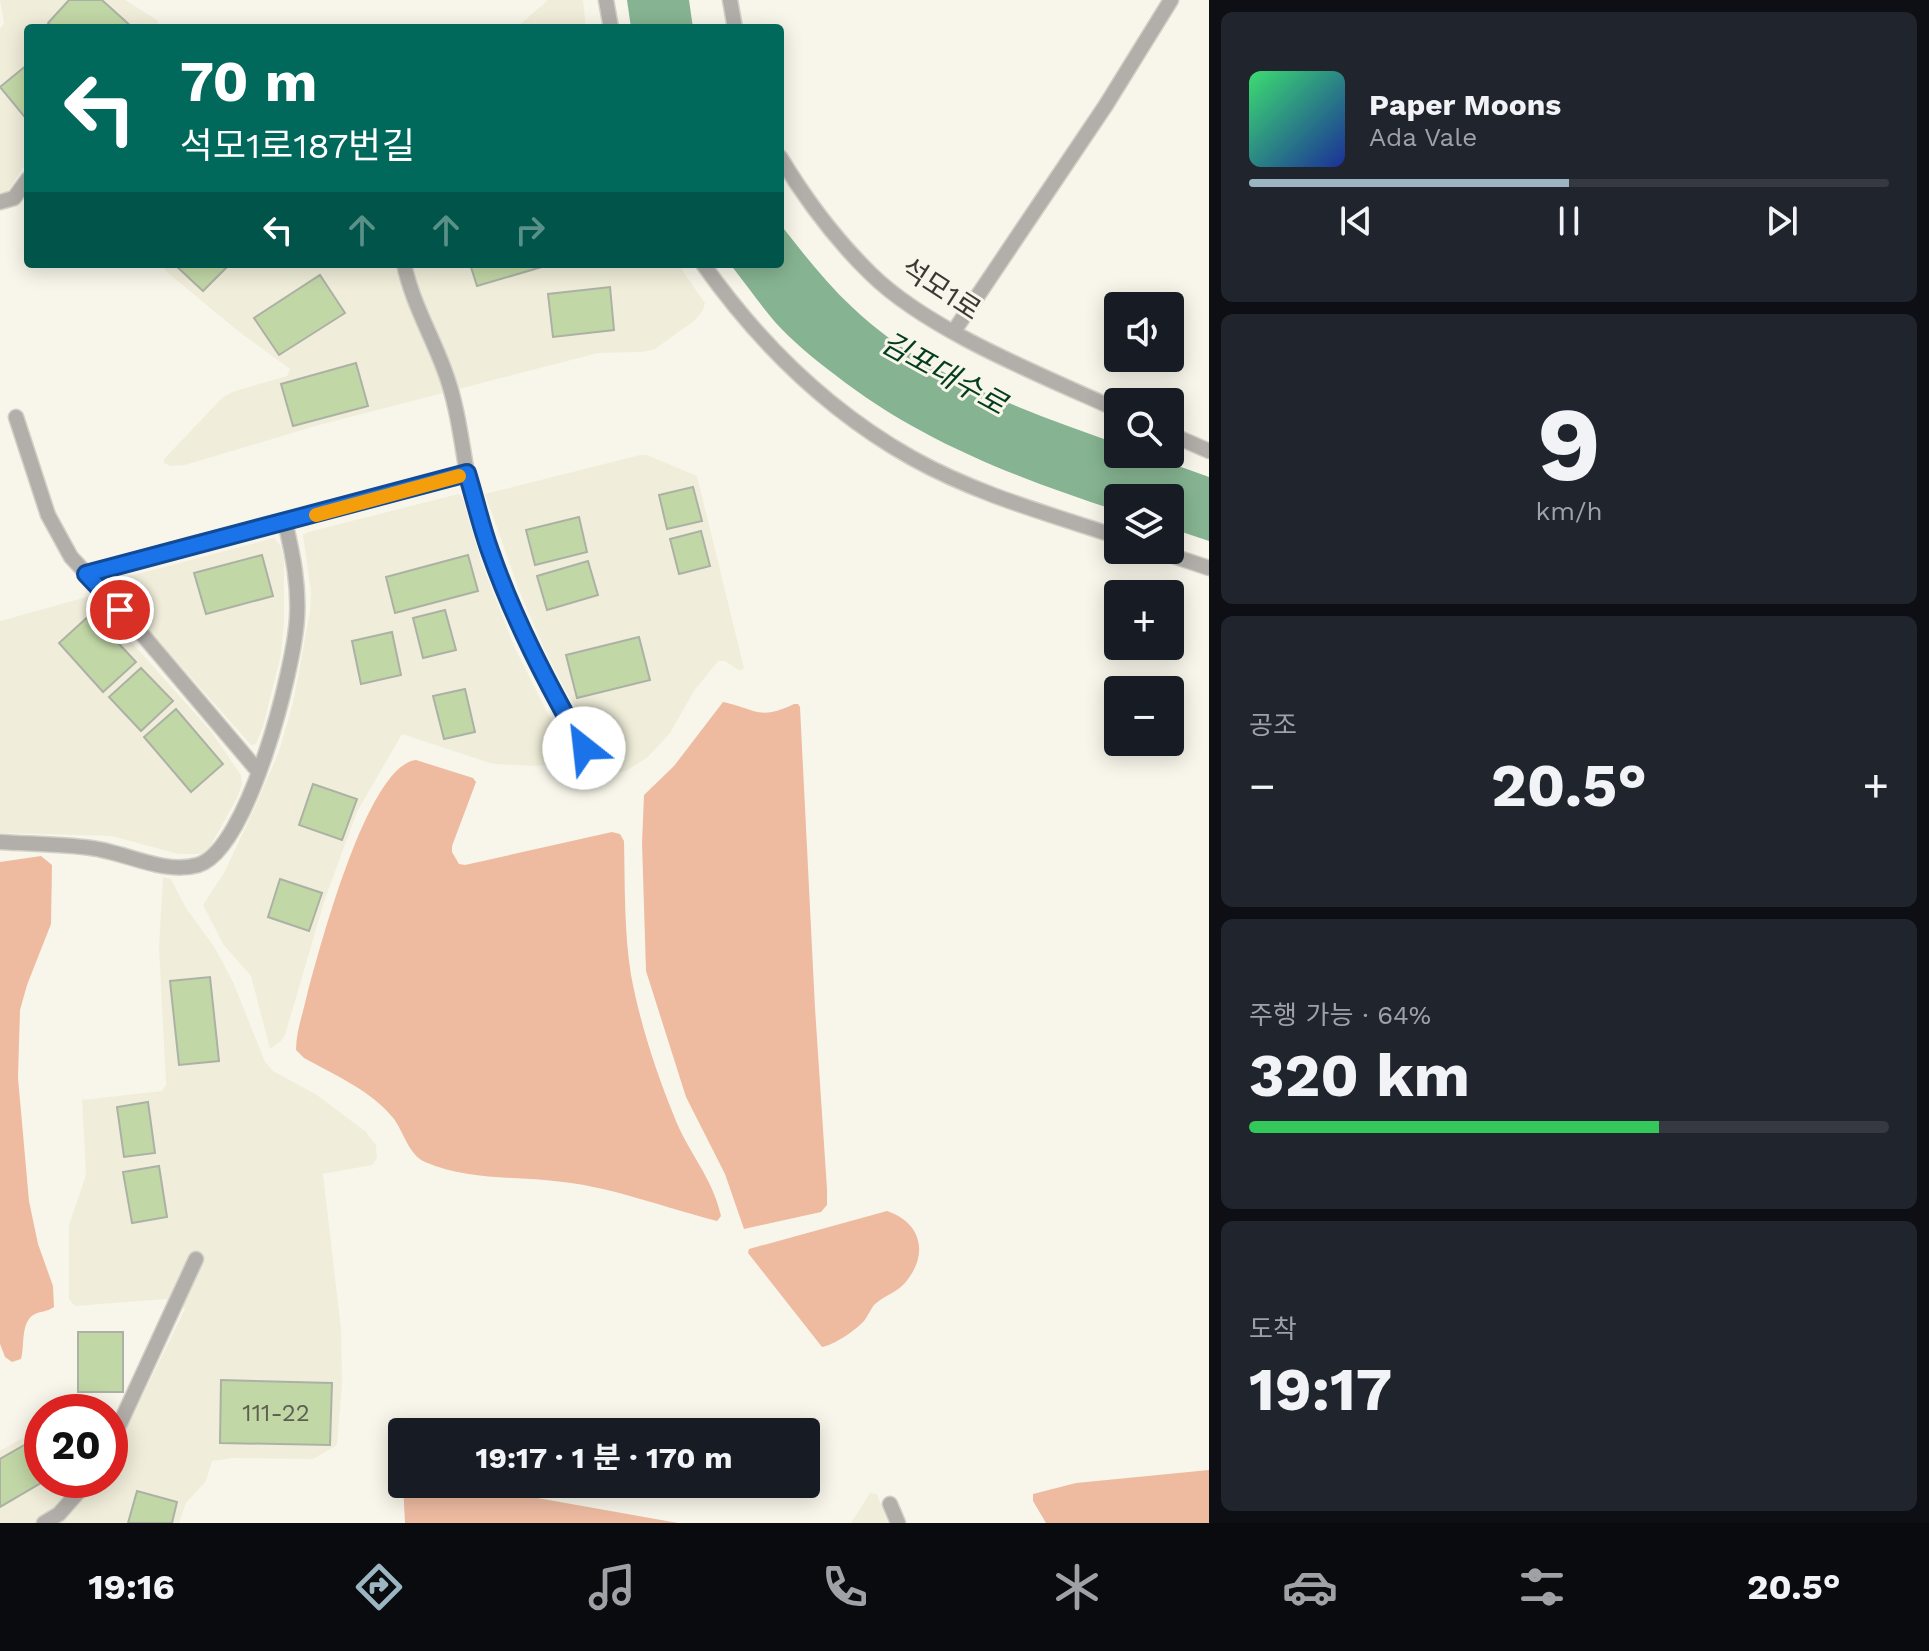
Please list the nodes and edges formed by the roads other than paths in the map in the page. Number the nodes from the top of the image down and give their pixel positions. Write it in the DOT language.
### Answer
graph roads {
  1 [pos="606,0"];
  2 [pos="730,0"];
  3 [pos="1171,0"];
  4 [pos="610,24"];
  5 [pos="734,24"];
  6 [pos="784,163"];
  7 [pos="24,184"];
  8 [pos="0,202"];
  9 [pos="405,268"];
  10 [pos="706,268"];
  11 [pos="954,331"];
  12 [pos="1104,403"];
  13 [pos="16,417"];
  14 [pos="1184,440"];
  15 [pos="1209,451"];
  16 [pos="467,473"];
  17 [pos="285,522"];
  18 [pos="1104,532"];
  19 [pos="1184,560"];
  20 [pos="1209,568"];
  21 [pos="86,574"];
  22 [pos="584,748"];
  23 [pos="258,771"];
  24 [pos="0,842"];
  25 [pos="196,1259"];
  26 [pos="128,1406"];
  27 [pos="73,1498"];
  28 [pos="890,1504"];
  29 [pos="44,1523"];
  30 [pos="898,1523"];
  1 -- 4 [label="lane"];
  2 -- 5 [label="lane"];
  3 -- 11 [label="lane"];
  6 -- 11 [label="lane, 석모1로"];
  7 -- 8 [label="lane"];
  9 -- 16 [label="lane"];
  10 -- 18 [label="lane"];
  11 -- 12 [label="lane, 석모1로"];
  13 -- 21 [label="lane"];
  14 -- 15 [label="lane"];
  16 -- 17 [label="lane"];
  16 -- 22 [label="lane"];
  17 -- 21 [label="lane"];
  17 -- 23 [label="lane"];
  19 -- 20 [label="lane"];
  21 -- 23 [label="lane"];
  23 -- 24 [label="lane"];
  25 -- 26 [label="lane"];
  27 -- 29 [label="lane"];
  28 -- 30 [label="lane"];
}
